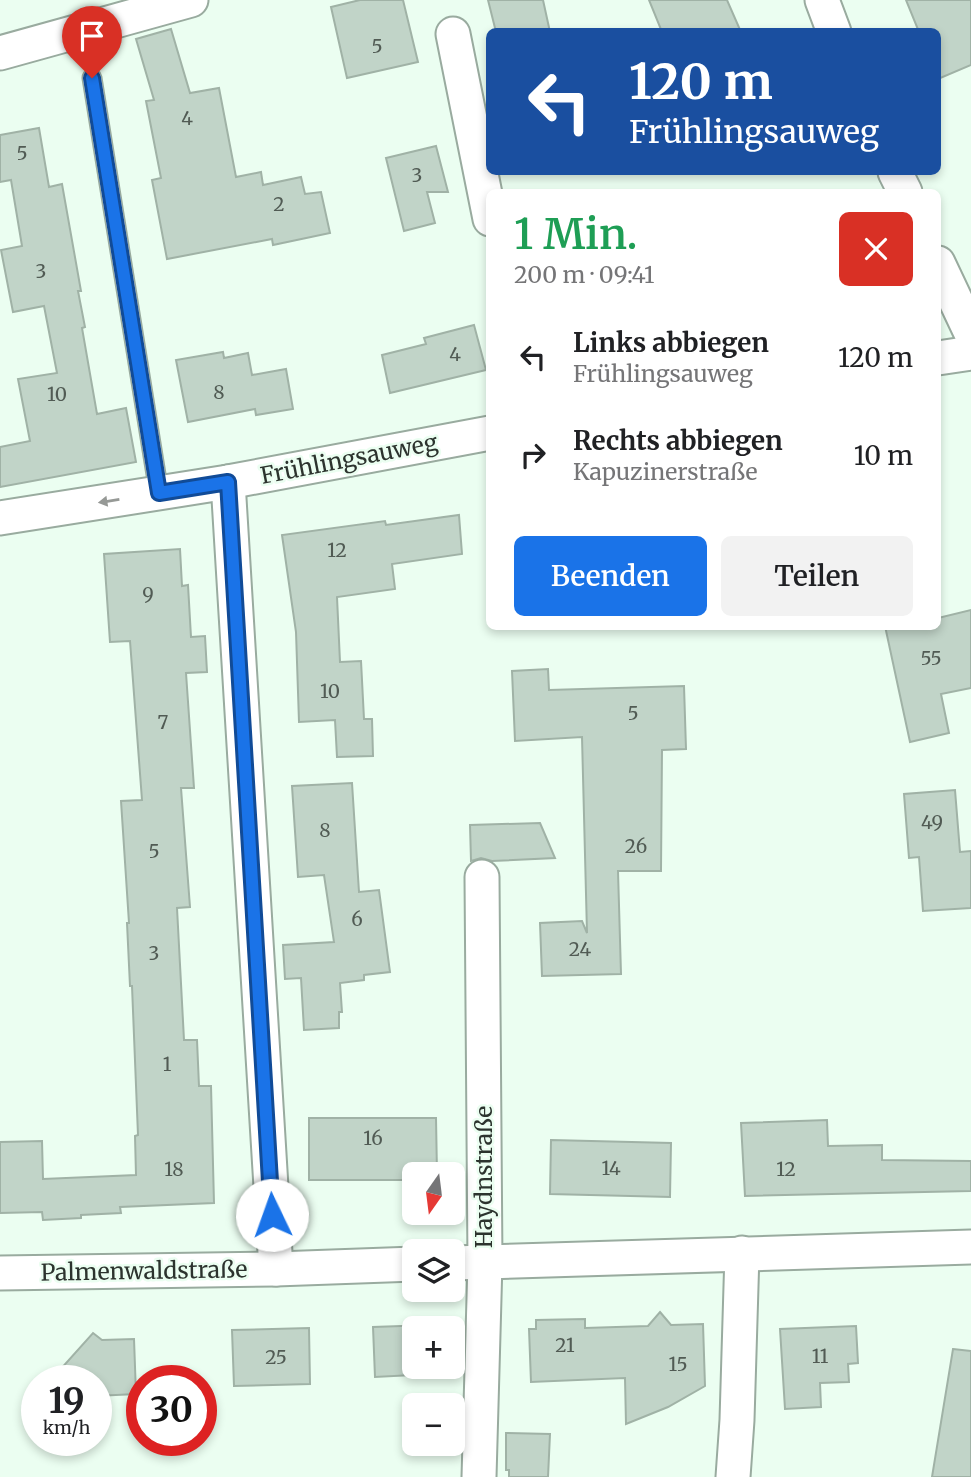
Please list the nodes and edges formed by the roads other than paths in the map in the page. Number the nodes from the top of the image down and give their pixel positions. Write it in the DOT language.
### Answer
graph roads {
  1 [pos="191,0"];
  2 [pos="822,0"];
  3 [pos="832,28"];
  4 [pos="453,34"];
  5 [pos="0,53"];
  6 [pos="92,78"];
  7 [pos="486,199"];
  8 [pos="941,269"];
  9 [pos="971,333"];
  10 [pos="971,353"];
  11 [pos="941,358"];
  12 [pos="486,434"];
  13 [pos="228,482"];
  14 [pos="159,493"];
  15 [pos="0,518"];
  16 [pos="482,877"];
  17 [pos="971,1247"];
  18 [pos="741,1253"];
  19 [pos="469,1262"];
  20 [pos="402,1264"];
  21 [pos="276,1269"];
  22 [pos="0,1273"];
  23 [pos="479,1477"];
  24 [pos="733,1477"];
  1 -- 5 [label="street"];
  2 -- 3 [label="street"];
  4 -- 7 [label="street"];
  6 -- 14 [label="lane"];
  8 -- 9 [label="street"];
  10 -- 11 [label="street"];
  12 -- 13 [label="street, Frühlingsauweg"];
  13 -- 14 [label="street, Frühlingsauweg"];
  13 -- 21 [label="street"];
  14 -- 15 [label="street, Frühlingsauweg, one-way"];
  16 -- 19 [label="street, Haydnstraße"];
  17 -- 18 [label="street"];
  18 -- 19 [label="street"];
  18 -- 24 [label="street"];
  19 -- 23 [label="street, Haydnstraße"];
  20 -- 21 [label="street, Palmenwaldstraße"];
  21 -- 22 [label="street, Palmenwaldstraße"];
}
